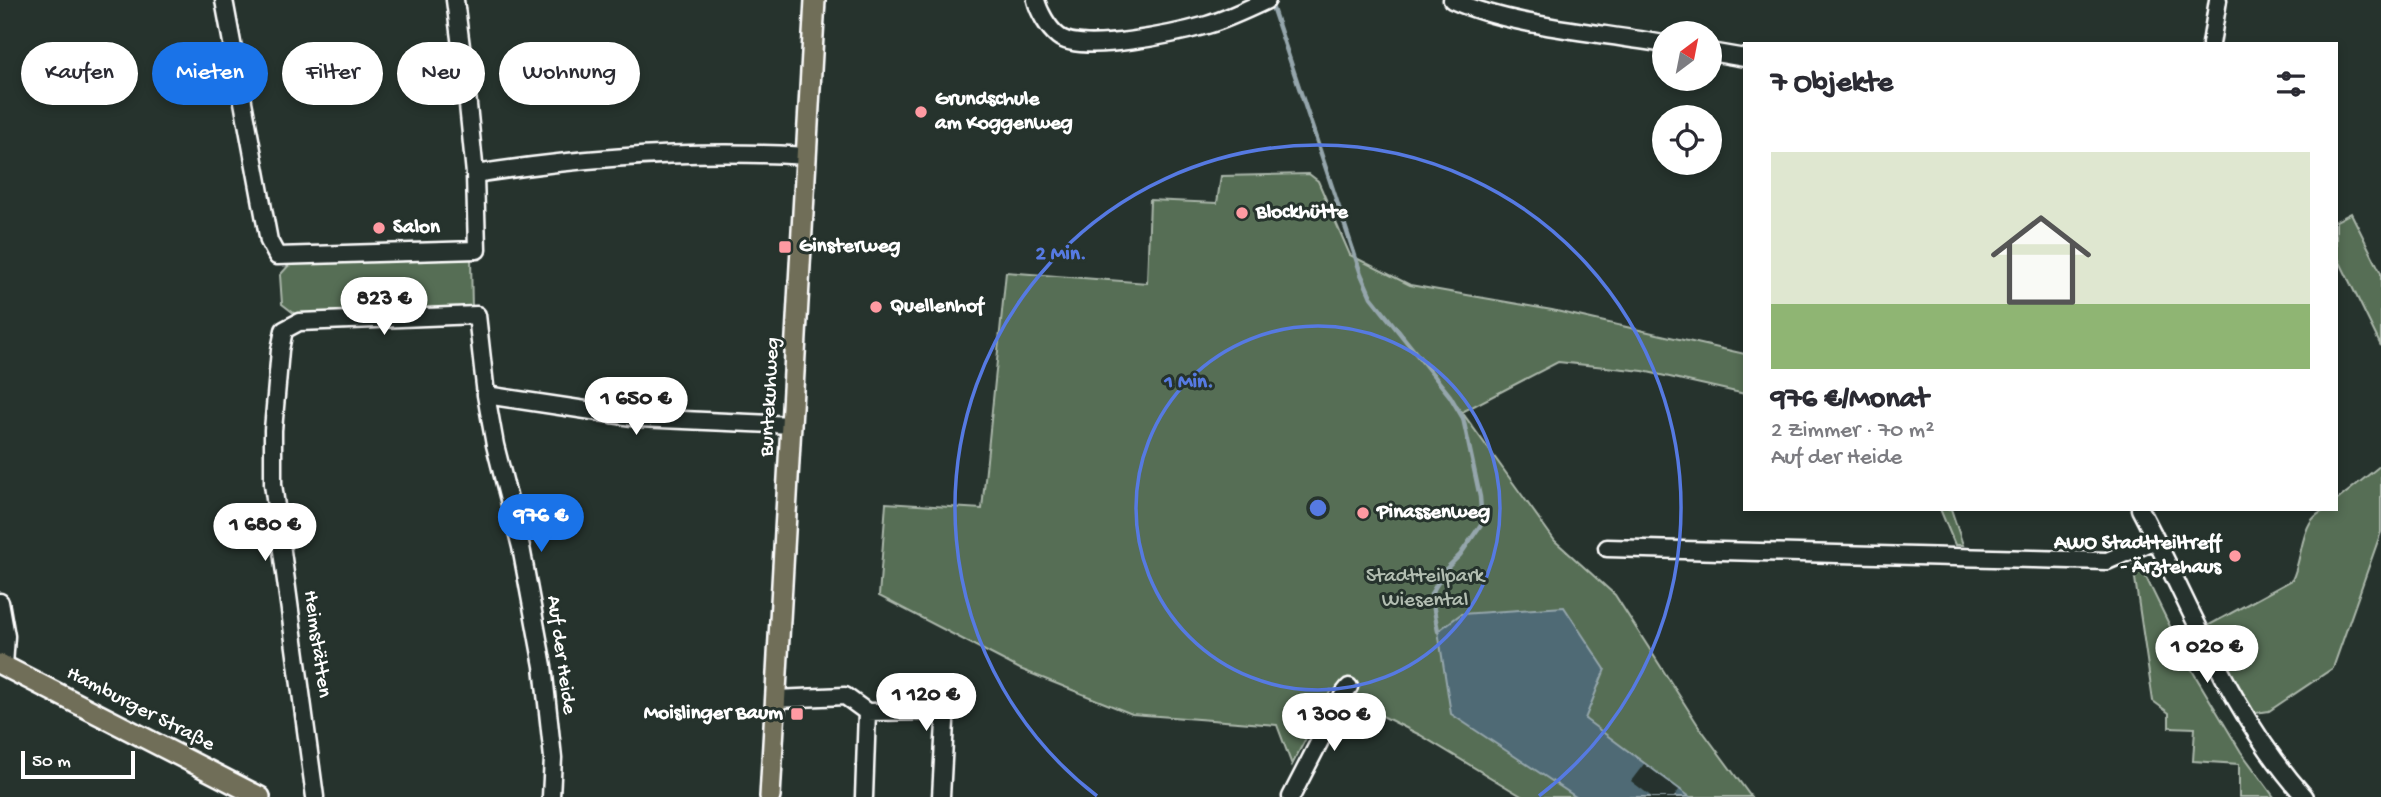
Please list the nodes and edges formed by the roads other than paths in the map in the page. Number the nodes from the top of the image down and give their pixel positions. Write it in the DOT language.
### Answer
graph roads {
  1 [pos="224,0"];
  2 [pos="455,0"];
  3 [pos="816,0"];
  4 [pos="1036,0"];
  5 [pos="1267,0"];
  6 [pos="1452,0"];
  7 [pos="2218,0"];
  8 [pos="1652,42"];
  9 [pos="2211,42"];
  10 [pos="1722,54"];
  11 [pos="1743,58"];
  12 [pos="807,156"];
  13 [pos="475,174"];
  14 [pos="477,315"];
  15 [pos="486,395"];
  16 [pos="792,425"];
  17 [pos="2141,511"];
  18 [pos="2156,540"];
  19 [pos="1607,548"];
  20 [pos="0,602"];
  21 [pos="2,665"];
  22 [pos="1349,687"];
  23 [pos="776,699"];
  24 [pos="867,712"];
  25 [pos="260,797"];
  26 [pos="315,797"];
  27 [pos="551,797"];
  28 [pos="770,797"];
  29 [pos="864,797"];
  30 [pos="941,797"];
  31 [pos="1291,797"];
  32 [pos="2305,797"];
  1 -- 13 [label="street"];
  2 -- 13 [label="street"];
  3 -- 12 [label="main road, Buntekuhweg"];
  4 -- 5 [label="street"];
  6 -- 8 [label="street"];
  7 -- 9 [label="street"];
  10 -- 11 [label="street"];
  12 -- 13 [label="street"];
  12 -- 16 [label="main road, Buntekuhweg"];
  14 -- 15 [label="street, Auf der Heide"];
  14 -- 26 [label="street, Heimstätten"];
  15 -- 16 [label="street"];
  15 -- 27 [label="street, Auf der Heide"];
  16 -- 23 [label="main road, Buntekuhweg"];
  17 -- 18 [label="street"];
  18 -- 19 [label="street"];
  18 -- 32 [label="street"];
  20 -- 21 [label="street"];
  21 -- 25 [label="main road, Hamburger Straße"];
  22 -- 31 [label="street"];
  23 -- 24 [label="street"];
  23 -- 28 [label="main road, Buntekuhweg"];
  24 -- 29 [label="street"];
  24 -- 30 [label="street"];
}
